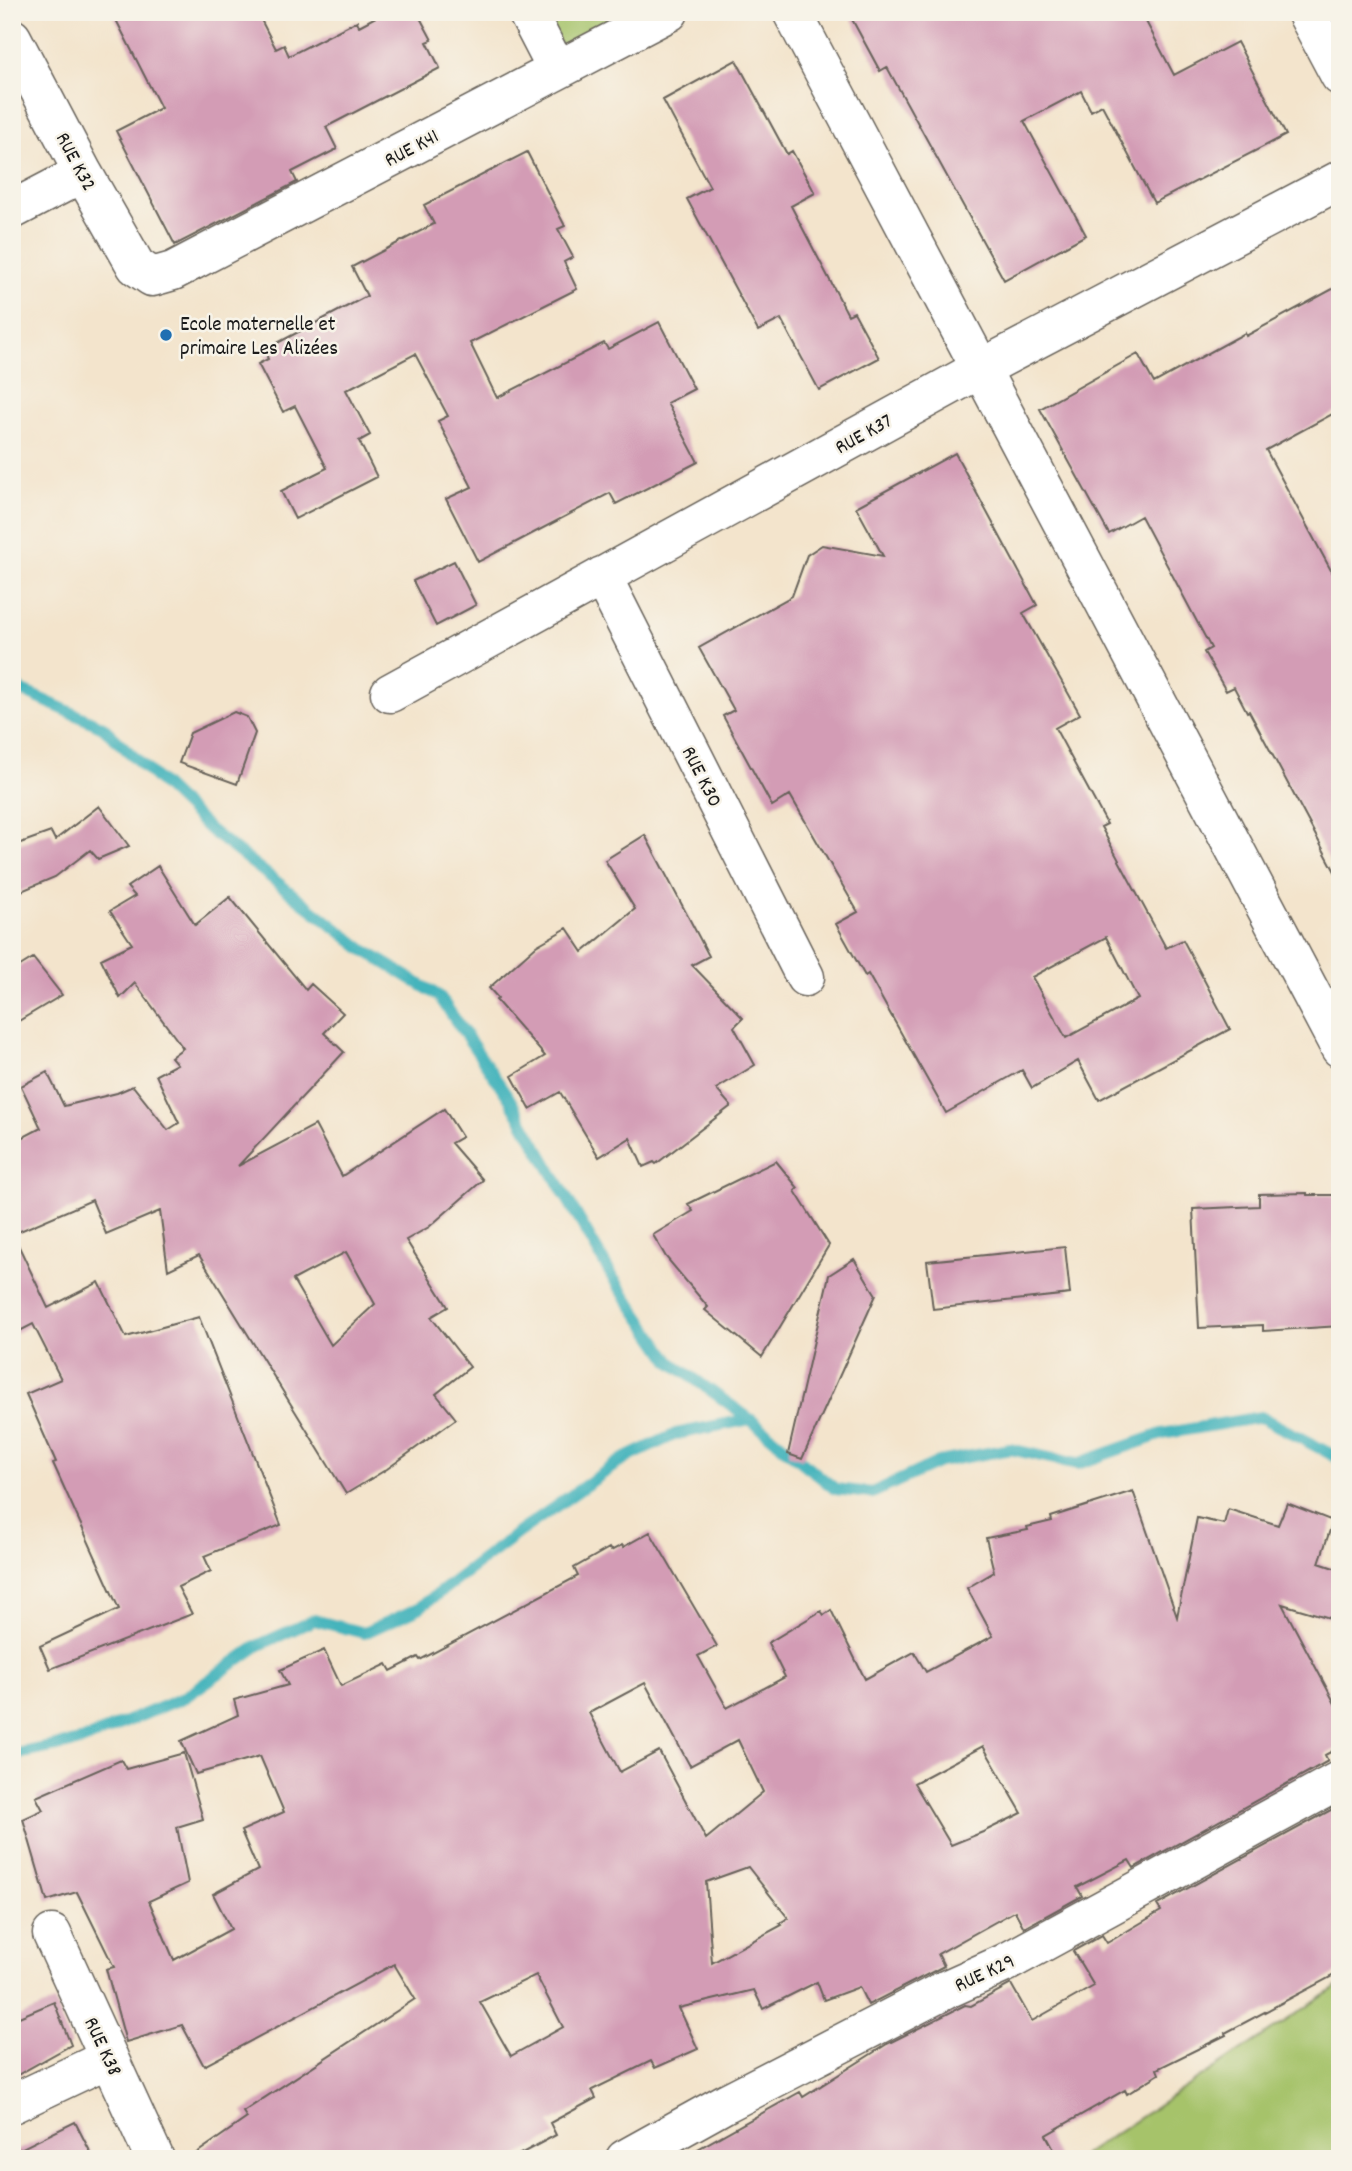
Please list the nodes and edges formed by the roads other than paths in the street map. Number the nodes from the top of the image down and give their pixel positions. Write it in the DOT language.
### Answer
graph roads {
  1 [pos="527,12"];
  2 [pos="669,12"];
  3 [pos="792,12"];
  4 [pos="1306,12"];
  5 [pos="12,38"];
  6 [pos="557,70"];
  7 [pos="1340,76"];
  8 [pos="83,173"];
  9 [pos="1340,180"];
  10 [pos="12,210"];
  11 [pos="152,277"];
  12 [pos="980,369"];
  13 [pos="602,576"];
  14 [pos="390,693"];
  15 [pos="805,977"];
  16 [pos="1340,1048"];
  17 [pos="1340,1780"];
  18 [pos="52,1934"];
  19 [pos="109,2058"];
  20 [pos="12,2104"];
  21 [pos="155,2159"];
  22 [pos="625,2159"];
  1 -- 6 [label="street"];
  2 -- 6 [label="street, RUE K41"];
  3 -- 12 [label="street"];
  4 -- 7 [label="street"];
  5 -- 8 [label="street, RUE K32"];
  6 -- 11 [label="street, RUE K41"];
  8 -- 10 [label="street"];
  8 -- 11 [label="street, RUE K32"];
  9 -- 12 [label="street, RUE K37"];
  12 -- 13 [label="street, RUE K37"];
  12 -- 16 [label="street"];
  13 -- 14 [label="street, RUE K37"];
  13 -- 15 [label="street, RUE K30"];
  17 -- 22 [label="street, RUE K29"];
  18 -- 19 [label="street, RUE K38"];
  19 -- 20 [label="street"];
  19 -- 21 [label="street, RUE K38"];
}
